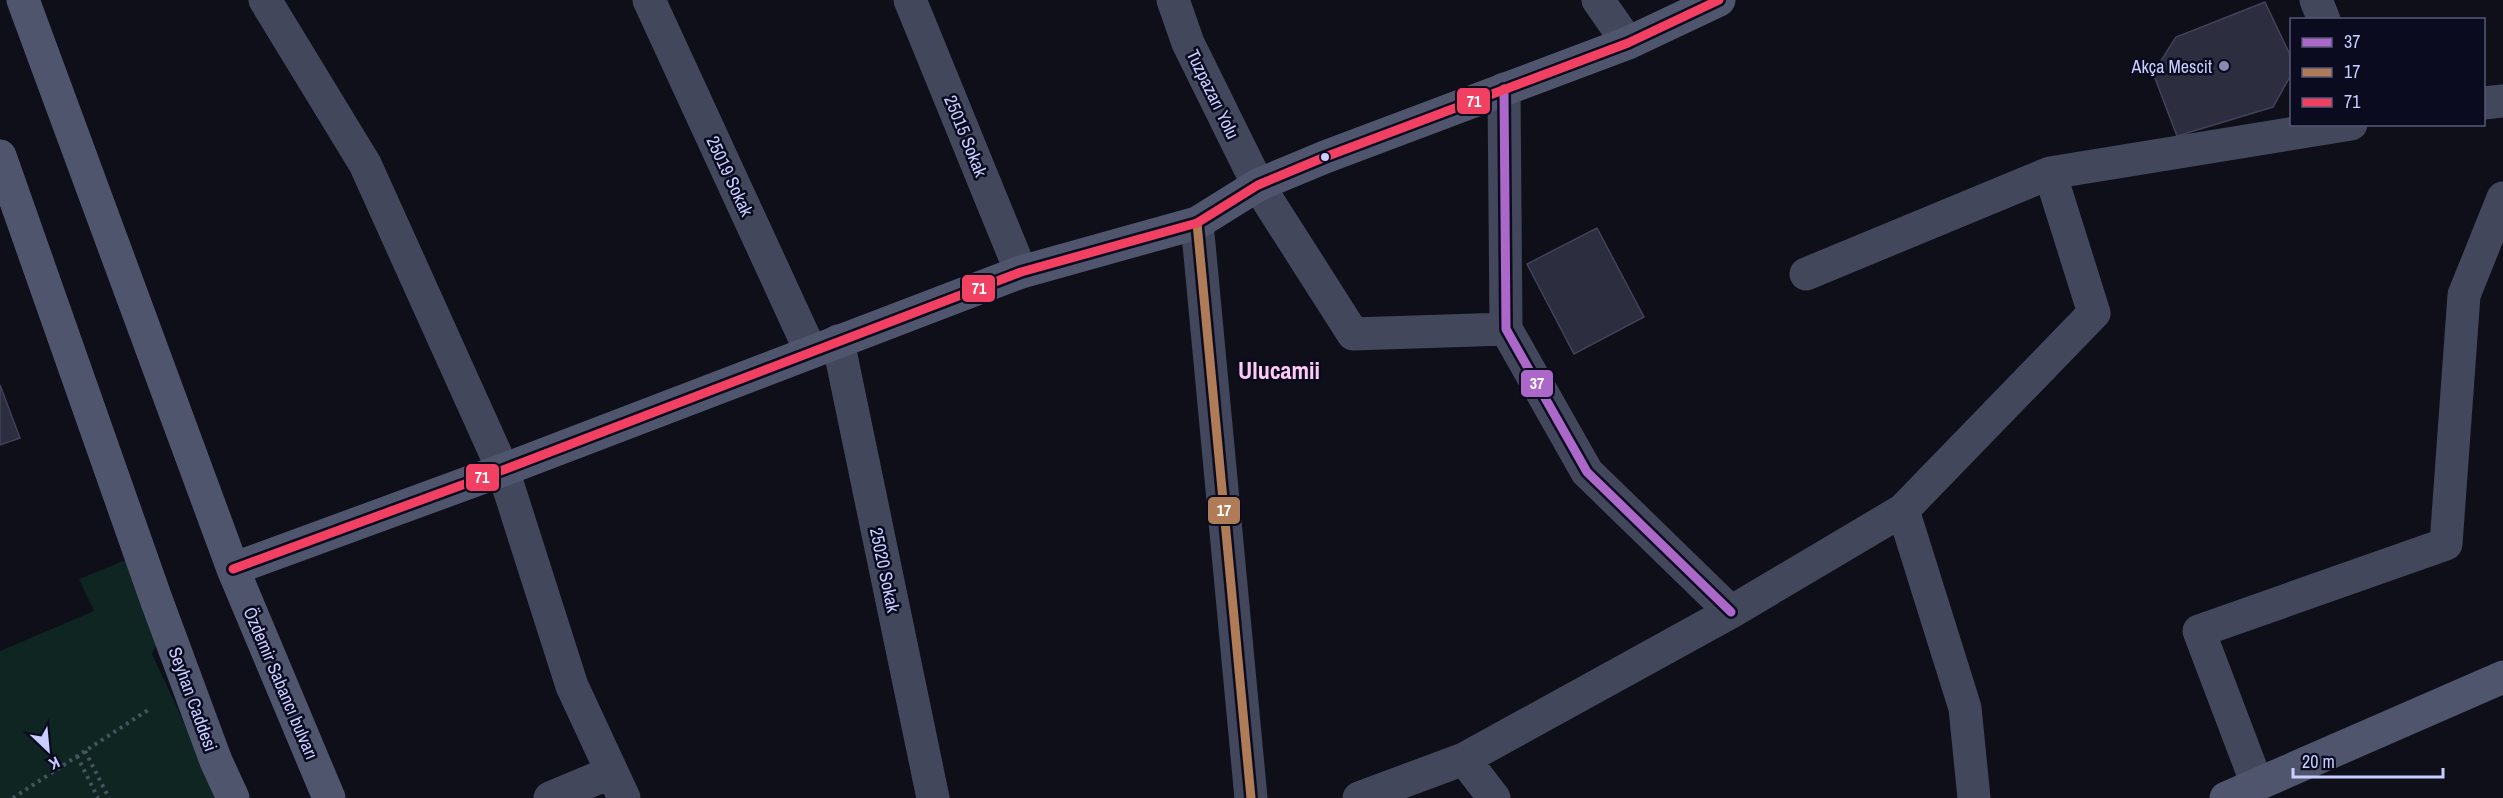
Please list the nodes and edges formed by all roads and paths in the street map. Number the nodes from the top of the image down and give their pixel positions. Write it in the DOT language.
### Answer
graph roads {
  1 [pos="23,0"];
  2 [pos="265,0"];
  3 [pos="649,0"];
  4 [pos="910,0"];
  5 [pos="1173,0"];
  6 [pos="1598,0"];
  7 [pos="1719,0"];
  8 [pos="2316,0"];
  9 [pos="2323,18"];
  10 [pos="1628,43"];
  11 [pos="1504,89"];
  12 [pos="2503,101"];
  13 [pos="2485,103"];
  14 [pos="2339,126"];
  15 [pos="0,156"];
  16 [pos="2050,173"];
  17 [pos="1258,185"];
  18 [pos="2503,198"];
  19 [pos="1197,223"];
  20 [pos="1021,272"];
  21 [pos="1806,274"];
  22 [pos="1506,329"];
  23 [pos="824,346"];
  24 [pos="502,470"];
  25 [pos="1903,510"];
  26 [pos="232,569"];
  27 [pos="1731,612"];
  28 [pos="2503,677"];
  29 [pos="153,707"];
  30 [pos="85,751"];
  31 [pos="77,756"];
  32 [pos="1464,759"];
  33 [pos="2257,784"];
  34 [pos="618,785"];
  35 [pos="13,798"];
  36 [pos="98,798"];
  37 [pos="109,798"];
  38 [pos="234,798"];
  39 [pos="329,798"];
  40 [pos="550,798"];
  41 [pos="933,798"];
  42 [pos="1251,798"];
  43 [pos="1359,798"];
  44 [pos="1494,798"];
  45 [pos="1974,798"];
  46 [pos="2226,798"];
  1 -- 26 [label="main road, Özdemir Sabancı bulvarı"];
  2 -- 24 [label="street"];
  3 -- 23 [label="street, 25019 Sokak"];
  4 -- 20 [label="street, 25015 Sokak"];
  5 -- 17 [label="street, Tuzpazarı Yolu"];
  6 -- 10 [label="street"];
  7 -- 10 [label="main road"];
  8 -- 9 [label="street"];
  10 -- 11 [label="main road"];
  11 -- 17 [label="main road"];
  11 -- 22 [label="street"];
  12 -- 13 [label="street"];
  14 -- 16 [label="street"];
  15 -- 38 [label="main road, Seyhan Caddesi"];
  16 -- 21 [label="street"];
  16 -- 25 [label="street"];
  17 -- 19 [label="main road"];
  17 -- 22 [label="street, Tuzpazarı Yolu"];
  18 -- 33 [label="street"];
  19 -- 20 [label="main road"];
  19 -- 42 [label="street"];
  20 -- 23 [label="main road"];
  22 -- 27 [label="street"];
  23 -- 24 [label="main road"];
  23 -- 41 [label="street, 25020 Sokak"];
  24 -- 26 [label="main road"];
  24 -- 34 [label="street"];
  25 -- 27 [label="street"];
  25 -- 45 [label="street"];
  26 -- 39 [label="main road, Özdemir Sabancı bulvarı"];
  27 -- 32 [label="street"];
  28 -- 33 [label="main road"];
  29 -- 30 [label="path"];
  30 -- 31 [label="path"];
  30 -- 37 [label="path"];
  31 -- 35 [label="path"];
  31 -- 36 [label="path"];
  32 -- 43 [label="street"];
  32 -- 44 [label="street"];
  33 -- 46 [label="main road"];
  34 -- 40 [label="street"];
}
